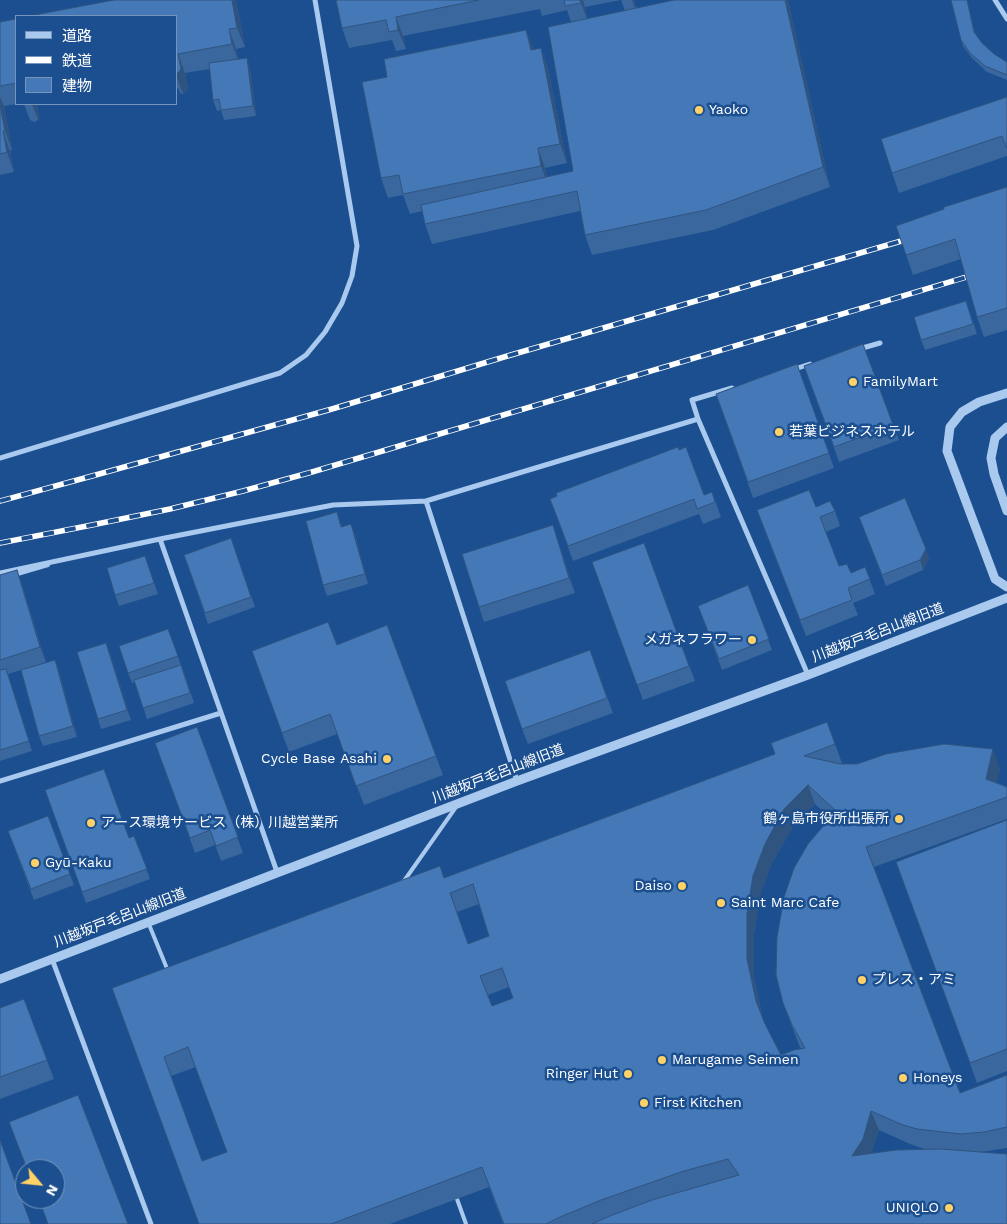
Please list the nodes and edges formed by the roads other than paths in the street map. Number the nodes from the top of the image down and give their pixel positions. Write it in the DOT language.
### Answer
graph roads {
  1 [pos="315,0"];
  2 [pos="995,0"];
  3 [pos="1007,19"];
  4 [pos="880,343"];
  5 [pos="852,351"];
  6 [pos="814,363"];
  7 [pos="786,372"];
  8 [pos="739,386"];
  9 [pos="1007,393"];
  10 [pos="698,419"];
  11 [pos="1007,427"];
  12 [pos="0,458"];
  13 [pos="426,501"];
  14 [pos="1007,511"];
  15 [pos="160,539"];
  16 [pos="78,557"];
  17 [pos="0,573"];
  18 [pos="9,576"];
  19 [pos="1007,587"];
  20 [pos="1007,598"];
  21 [pos="808,675"];
  22 [pos="221,713"];
  23 [pos="0,781"];
  24 [pos="516,781"];
  25 [pos="459,803"];
  26 [pos="277,872"];
  27 [pos="395,884"];
  28 [pos="148,922"];
  29 [pos="52,960"];
  30 [pos="0,979"];
  31 [pos="171,979"];
  32 [pos="457,1199"];
  33 [pos="151,1224"];
  34 [pos="466,1224"];
  1 -- 12 [label="street"];
  2 -- 3 [label="street"];
  4 -- 5 [label="street"];
  6 -- 7 [label="street"];
  8 -- 10 [label="street"];
  9 -- 19 [label="street"];
  10 -- 13 [label="street"];
  10 -- 21 [label="street"];
  11 -- 14 [label="street"];
  13 -- 15 [label="street"];
  13 -- 24 [label="street"];
  15 -- 16 [label="street"];
  15 -- 22 [label="street"];
  16 -- 17 [label="street"];
  16 -- 18 [label="lane"];
  20 -- 21 [label="street, 川越坂戸毛呂山線旧道"];
  21 -- 24 [label="street, 川越坂戸毛呂山線旧道"];
  22 -- 23 [label="street"];
  22 -- 26 [label="street"];
  24 -- 25 [label="street, 川越坂戸毛呂山線旧道"];
  25 -- 26 [label="street, 川越坂戸毛呂山線旧道"];
  25 -- 27 [label="lane"];
  26 -- 28 [label="street, 川越坂戸毛呂山線旧道"];
  28 -- 29 [label="street, 川越坂戸毛呂山線旧道"];
  28 -- 31 [label="lane"];
  29 -- 30 [label="street, 川越坂戸毛呂山線旧道"];
  29 -- 33 [label="street"];
  32 -- 34 [label="lane"];
}
